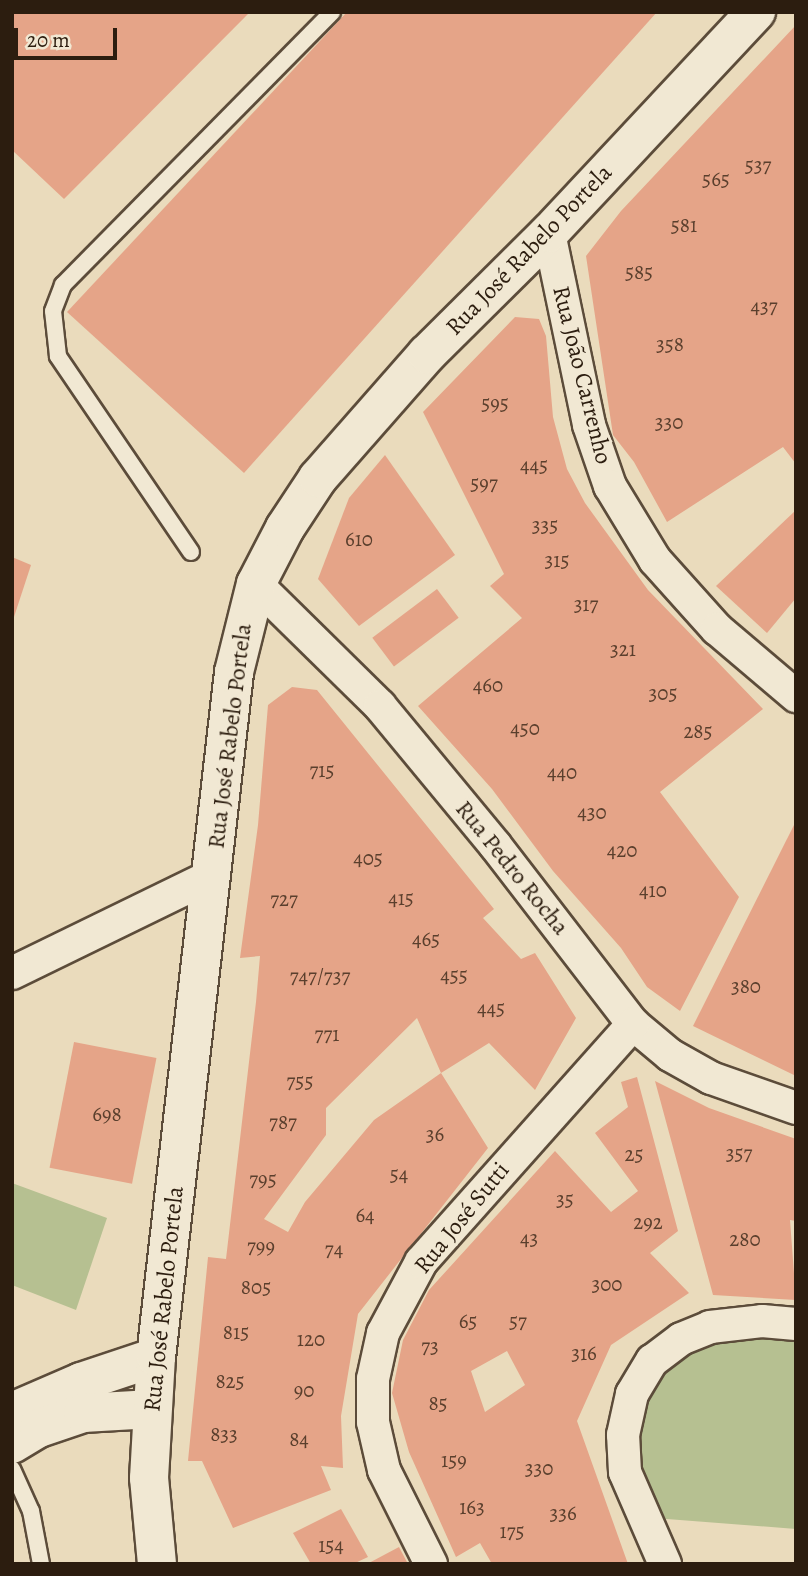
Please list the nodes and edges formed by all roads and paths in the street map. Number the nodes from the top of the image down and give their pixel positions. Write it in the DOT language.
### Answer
graph roads {
  1 [pos="331,12"];
  2 [pos="756,12"];
  3 [pos="549,233"];
  4 [pos="191,552"];
  5 [pos="256,584"];
  6 [pos="796,696"];
  7 [pos="212,875"];
  8 [pos="12,972"];
  9 [pos="633,1024"];
  10 [pos="796,1108"];
  11 [pos="796,1324"];
  12 [pos="156,1357"];
  13 [pos="152,1409"];
  14 [pos="12,1412"];
  15 [pos="12,1444"];
  16 [pos="12,1468"];
  17 [pos="41,1564"];
  18 [pos="157,1564"];
  19 [pos="431,1564"];
  20 [pos="665,1564"];
  1 -- 4 [label="lane"];
  2 -- 3 [label="street, Rua José Rabelo Portela"];
  3 -- 5 [label="street, Rua José Rabelo Portela"];
  3 -- 6 [label="street, Rua João Carrenho"];
  5 -- 7 [label="street, Rua José Rabelo Portela"];
  5 -- 9 [label="street, Rua Pedro Rocha"];
  7 -- 8 [label="street"];
  7 -- 12 [label="street, Rua José Rabelo Portela"];
  9 -- 10 [label="street, Rua Pedro Rocha"];
  9 -- 19 [label="street, Rua José Sutti"];
  11 -- 20 [label="street"];
  12 -- 13 [label="street, Rua José Rabelo Portela"];
  12 -- 14 [label="street"];
  13 -- 15 [label="street"];
  13 -- 18 [label="street, Rua José Rabelo Portela"];
  16 -- 17 [label="lane"];
}
